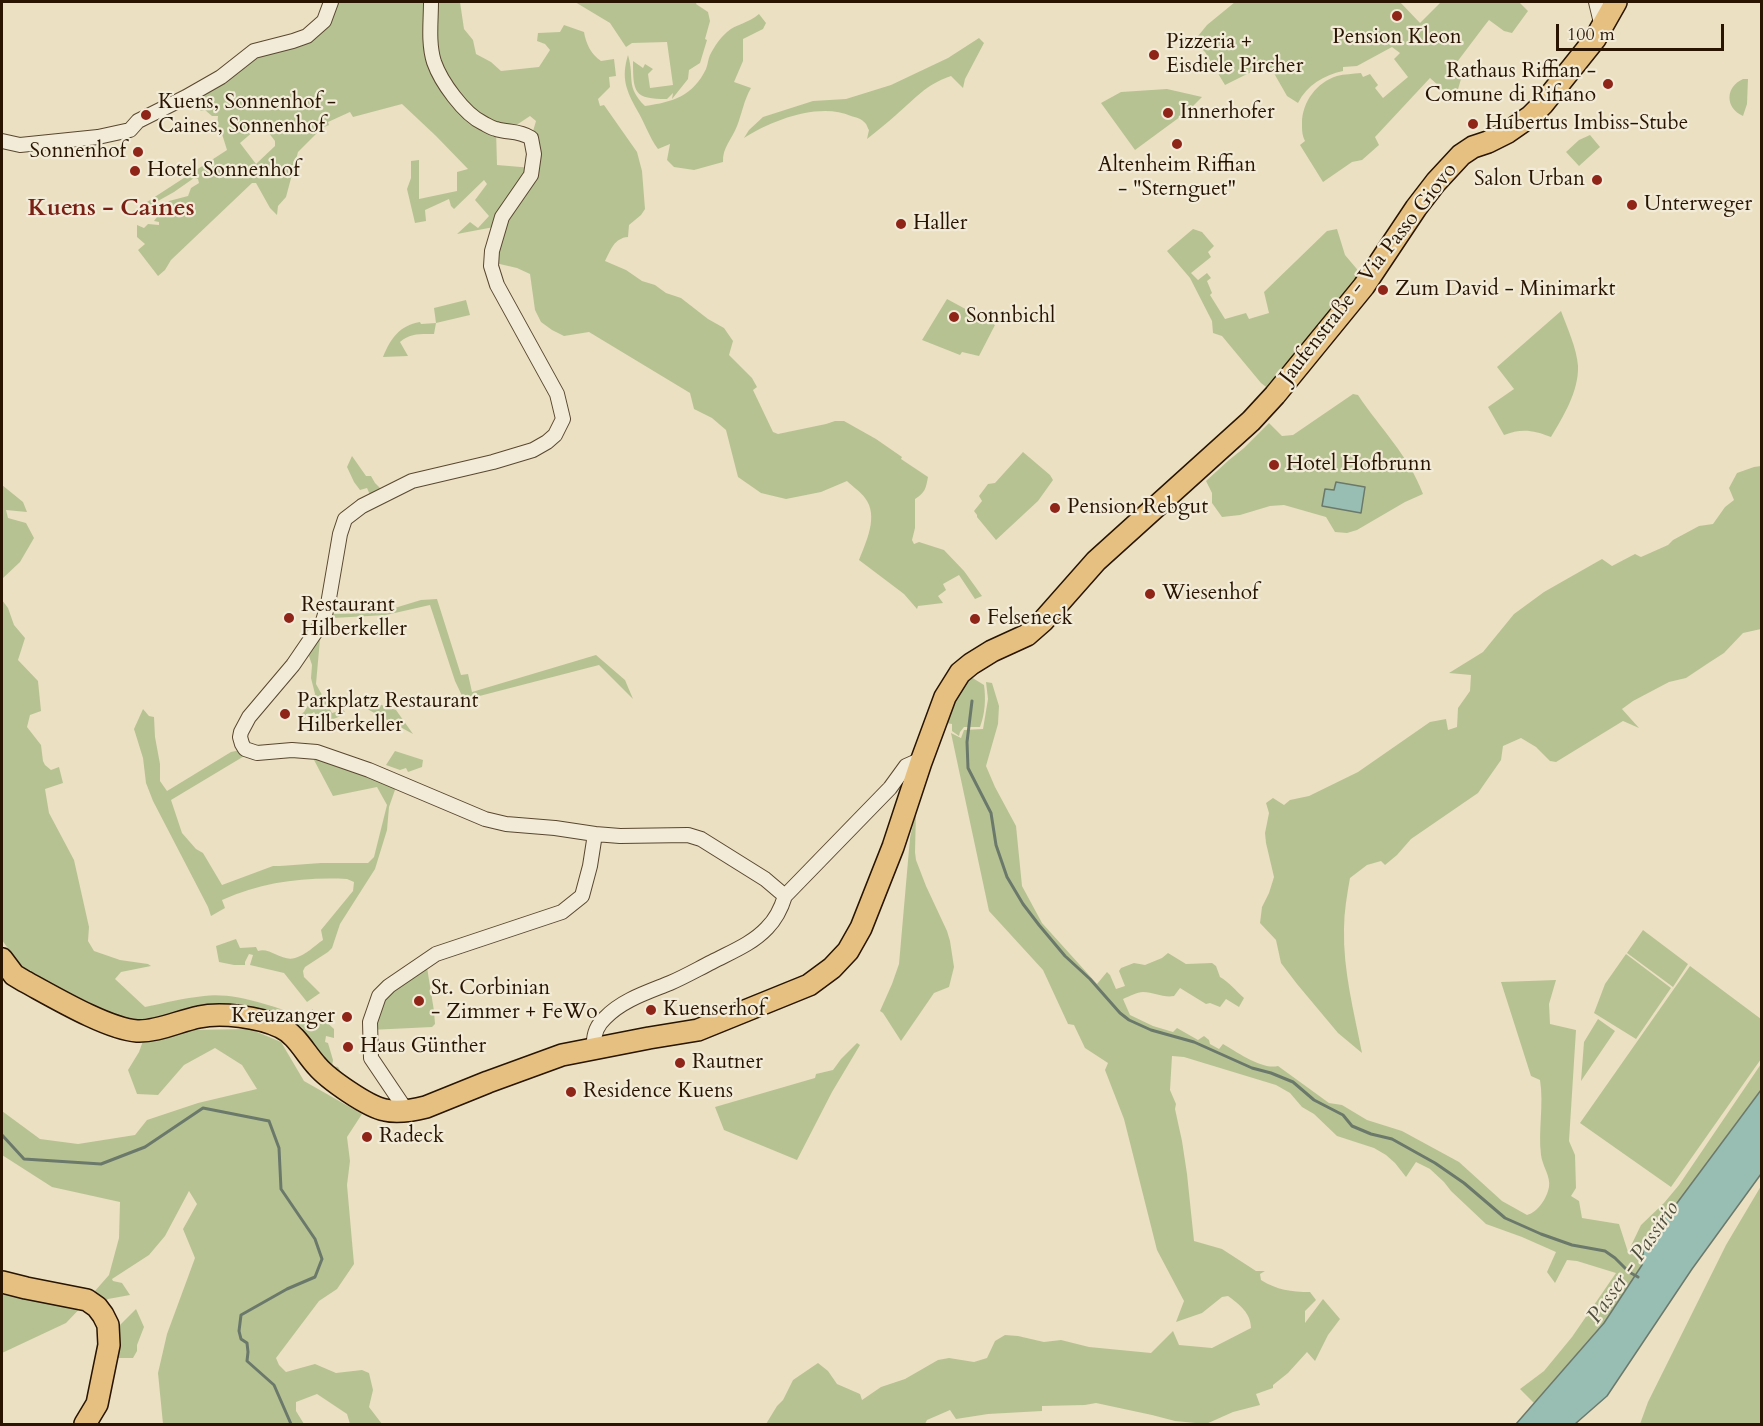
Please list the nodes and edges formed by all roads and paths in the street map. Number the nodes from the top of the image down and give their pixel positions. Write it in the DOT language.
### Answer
graph roads {
  1 [pos="331,2"];
  2 [pos="431,2"];
  3 [pos="1596,2"];
  4 [pos="1616,2"];
  5 [pos="1602,27"];
  6 [pos="2,141"];
  7 [pos="921,762"];
  8 [pos="595,834"];
  9 [pos="785,897"];
  10 [pos="2,959"];
  11 [pos="594,1048"];
  12 [pos="406,1110"];
  13 [pos="2,1282"];
  14 [pos="85,1425"];
  1 -- 6 [label="street"];
  2 -- 8 [label="street"];
  3 -- 5 [label="street"];
  4 -- 5 [label="main road, Jaufenstraße - Via Passo Giovo"];
  5 -- 7 [label="main road, Jaufenstraße - Via Passo Giovo"];
  7 -- 9 [label="street"];
  7 -- 11 [label="main road, Jaufenstraße - Via Passo Giovo"];
  8 -- 9 [label="street"];
  8 -- 12 [label="street"];
  9 -- 11 [label="street"];
  10 -- 12 [label="main road, Jaufenstraße - Via Passo Giovo"];
  11 -- 12 [label="main road, Jaufenstraße - Via Passo Giovo"];
  13 -- 14 [label="main road"];
}
